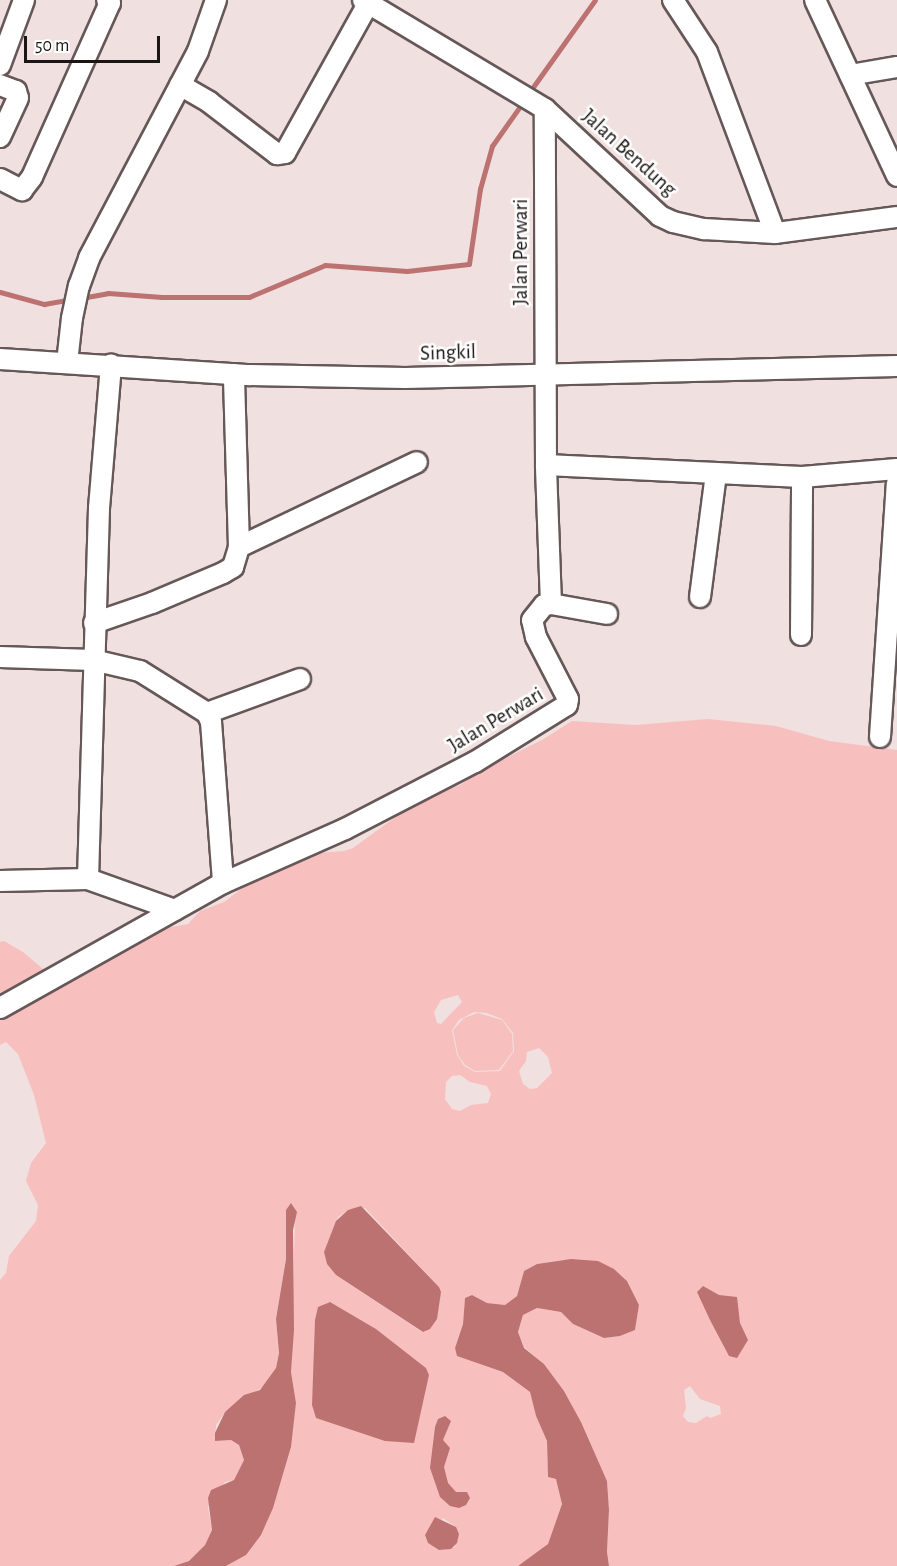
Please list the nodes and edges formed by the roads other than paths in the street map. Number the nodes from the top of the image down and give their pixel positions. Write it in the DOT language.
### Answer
graph roads {
  1 [pos="24,0"];
  2 [pos="107,0"];
  3 [pos="216,0"];
  4 [pos="673,0"];
  5 [pos="815,0"];
  6 [pos="365,2"];
  7 [pos="0,65"];
  8 [pos="897,67"];
  9 [pos="850,75"];
  10 [pos="0,85"];
  11 [pos="180,85"];
  12 [pos="543,108"];
  13 [pos="0,137"];
  14 [pos="892,155"];
  15 [pos="897,176"];
  16 [pos="0,179"];
  17 [pos="897,217"];
  18 [pos="775,233"];
  19 [pos="0,359"];
  20 [pos="67,363"];
  21 [pos="111,365"];
  22 [pos="897,366"];
  23 [pos="234,374"];
  24 [pos="545,374"];
  25 [pos="417,462"];
  26 [pos="546,465"];
  27 [pos="897,469"];
  28 [pos="716,473"];
  29 [pos="802,477"];
  30 [pos="897,484"];
  31 [pos="239,547"];
  32 [pos="895,563"];
  33 [pos="700,597"];
  34 [pos="551,603"];
  35 [pos="607,614"];
  36 [pos="94,623"];
  37 [pos="801,635"];
  38 [pos="0,657"];
  39 [pos="93,660"];
  40 [pos="300,679"];
  41 [pos="207,713"];
  42 [pos="880,737"];
  43 [pos="88,879"];
  44 [pos="0,881"];
  45 [pos="223,883"];
  46 [pos="175,910"];
  47 [pos="0,1008"];
  1 -- 7 [label="street"];
  2 -- 16 [label="street"];
  3 -- 11 [label="street"];
  4 -- 18 [label="street"];
  5 -- 9 [label="street"];
  6 -- 11 [label="street"];
  6 -- 12 [label="street, Jalan Bendung"];
  8 -- 9 [label="street"];
  9 -- 14 [label="street"];
  10 -- 13 [label="street"];
  11 -- 20 [label="street"];
  12 -- 18 [label="street, Jalan Bendung"];
  12 -- 24 [label="street, Jalan Perwari"];
  14 -- 15 [label="street"];
  17 -- 18 [label="street, Jalan Bendung"];
  19 -- 20 [label="street, Singkil"];
  20 -- 21 [label="street, Singkil"];
  21 -- 23 [label="street, Singkil"];
  21 -- 36 [label="street"];
  22 -- 24 [label="street, Singkil"];
  23 -- 24 [label="street, Singkil"];
  23 -- 31 [label="street"];
  24 -- 26 [label="street, Jalan Perwari"];
  25 -- 31 [label="street"];
  26 -- 28 [label="street"];
  26 -- 34 [label="street, Jalan Perwari"];
  27 -- 29 [label="street"];
  28 -- 29 [label="street"];
  28 -- 33 [label="street"];
  29 -- 37 [label="street"];
  30 -- 32 [label="street"];
  31 -- 36 [label="street"];
  32 -- 42 [label="street"];
  34 -- 35 [label="street"];
  34 -- 45 [label="street, Jalan Perwari"];
  36 -- 39 [label="street"];
  38 -- 39 [label="street"];
  39 -- 41 [label="street"];
  39 -- 43 [label="street"];
  40 -- 41 [label="street"];
  41 -- 45 [label="street"];
  43 -- 44 [label="street"];
  43 -- 46 [label="street"];
  45 -- 46 [label="street, Jalan Perwari"];
  46 -- 47 [label="street, Jalan Perwari"];
}
